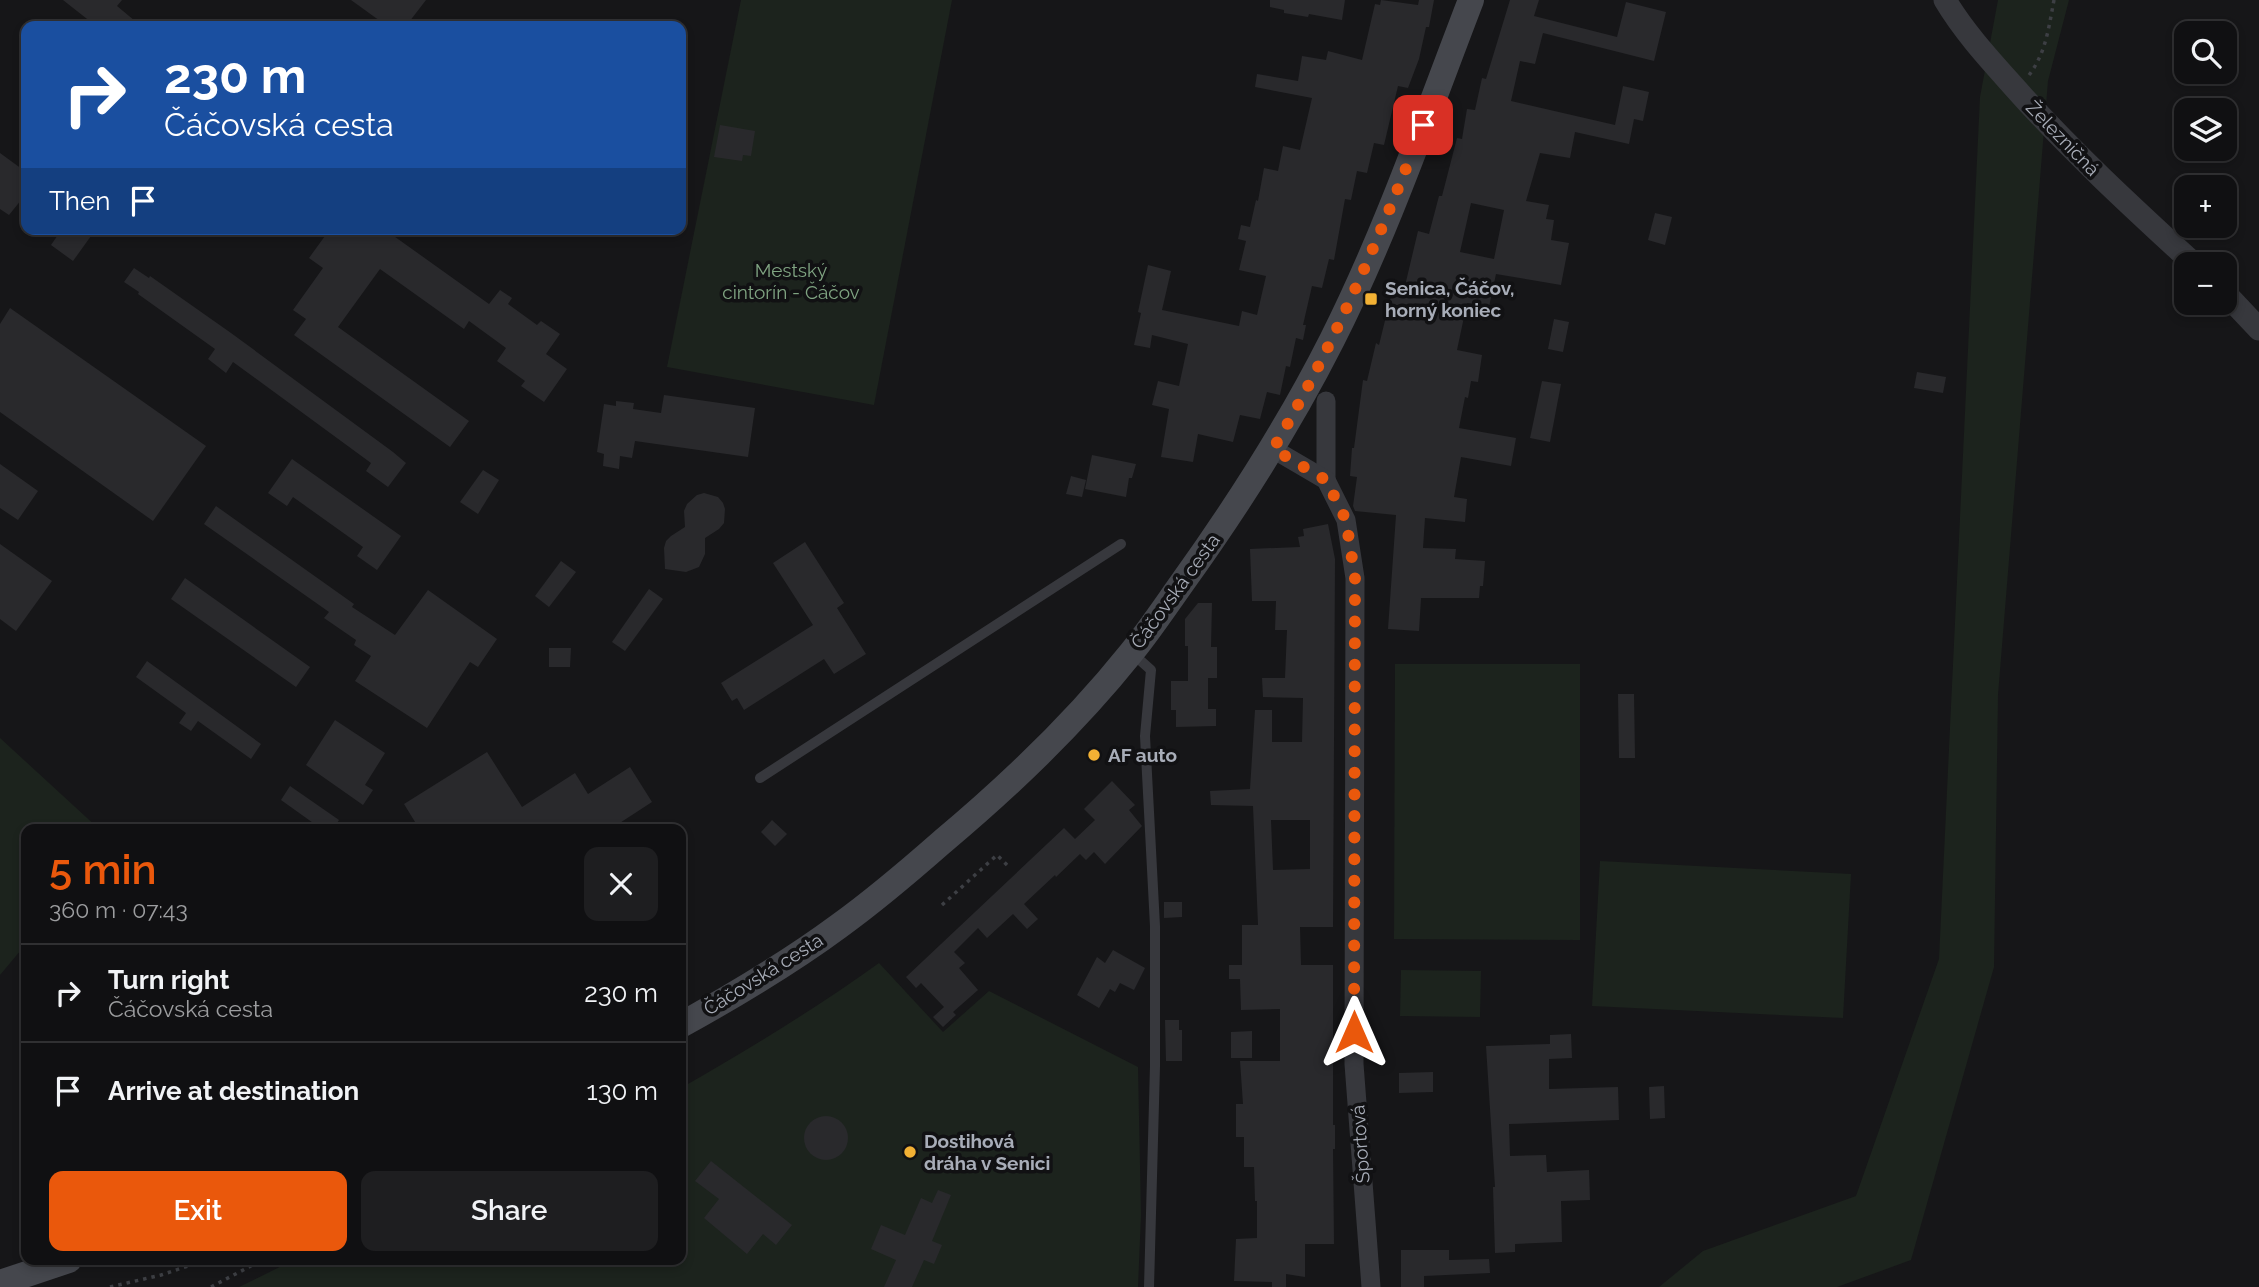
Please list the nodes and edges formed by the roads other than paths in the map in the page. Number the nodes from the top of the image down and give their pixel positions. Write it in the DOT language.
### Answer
graph roads {
  1 [pos="1471,0"];
  2 [pos="1945,0"];
  3 [pos="2181,252"];
  4 [pos="2237,305"];
  5 [pos="2259,328"];
  6 [pos="1326,401"];
  7 [pos="1273,449"];
  8 [pos="1326,480"];
  9 [pos="1121,544"];
  10 [pos="1132,652"];
  11 [pos="760,778"];
  12 [pos="686,1022"];
  13 [pos="54,1265"];
  14 [pos="0,1283"];
  15 [pos="1149,1287"];
  16 [pos="1371,1287"];
  1 -- 7 [label="main road, Čáčovská cesta"];
  2 -- 3 [label="street, Železničná"];
  4 -- 5 [label="street"];
  6 -- 8 [label="street"];
  7 -- 8 [label="street"];
  7 -- 10 [label="main road, Čáčovská cesta"];
  8 -- 16 [label="street, Športová"];
  9 -- 11 [label="lane"];
  10 -- 12 [label="main road, Čáčovská cesta"];
  10 -- 15 [label="lane"];
  13 -- 14 [label="main road"];
}
